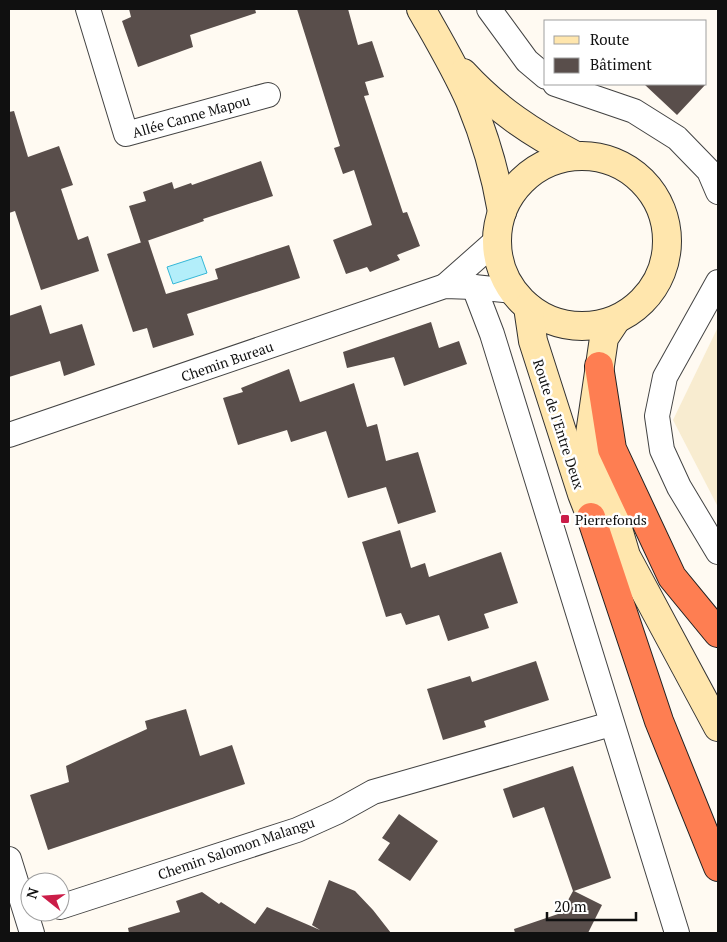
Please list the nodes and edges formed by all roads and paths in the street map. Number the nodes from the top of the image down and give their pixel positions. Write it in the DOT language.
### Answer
graph roads {
  1 [pos="88,9"];
  2 [pos="421,9"];
  3 [pos="489,9"];
  4 [pos="450,59"];
  5 [pos="544,75"];
  6 [pos="558,85"];
  7 [pos="268,95"];
  8 [pos="576,156"];
  9 [pos="718,192"];
  10 [pos="502,212"];
  11 [pos="497,240"];
  12 [pos="718,282"];
  13 [pos="445,286"];
  14 [pos="474,287"];
  15 [pos="520,299"];
  16 [pos="616,320"];
  17 [pos="599,366"];
  18 [pos="9,434"];
  19 [pos="591,517"];
  20 [pos="718,552"];
  21 [pos="626,556"];
  22 [pos="718,633"];
  23 [pos="611,724"];
  24 [pos="718,727"];
  25 [pos="9,859"];
  26 [pos="718,867"];
  27 [pos="20,885"];
  28 [pos="70,904"];
  29 [pos="677,933"];
  1 -- 7 [label="street, Allée Canne Mapou"];
  2 -- 4 [label="main road"];
  3 -- 5 [label="street"];
  4 -- 8 [label="main road"];
  4 -- 10 [label="main road"];
  6 -- 9 [label="street"];
  8 -- 10 [label="main road"];
  8 -- 16 [label="main road"];
  10 -- 11 [label="main road"];
  11 -- 13 [label="street, Chemin Bureau"];
  11 -- 15 [label="main road"];
  12 -- 20 [label="street"];
  13 -- 14 [label="street, Chemin Bureau"];
  13 -- 18 [label="street, Chemin Bureau"];
  14 -- 15 [label="street, Chemin Bureau"];
  14 -- 23 [label="street"];
  15 -- 16 [label="main road"];
  15 -- 19 [label="main road, Route de l'Entre Deux"];
  16 -- 17 [label="main road, Route de l'Entre Deux"];
  17 -- 21 [label="main road, Route de l'Entre Deux"];
  17 -- 22 [label="highway"];
  19 -- 21 [label="main road, Route de l'Entre Deux"];
  19 -- 26 [label="highway"];
  21 -- 24 [label="main road, Route de l'Entre Deux"];
  23 -- 28 [label="street, Chemin Salomon Malangu"];
  23 -- 29 [label="street"];
  25 -- 27 [label="street"];
}
